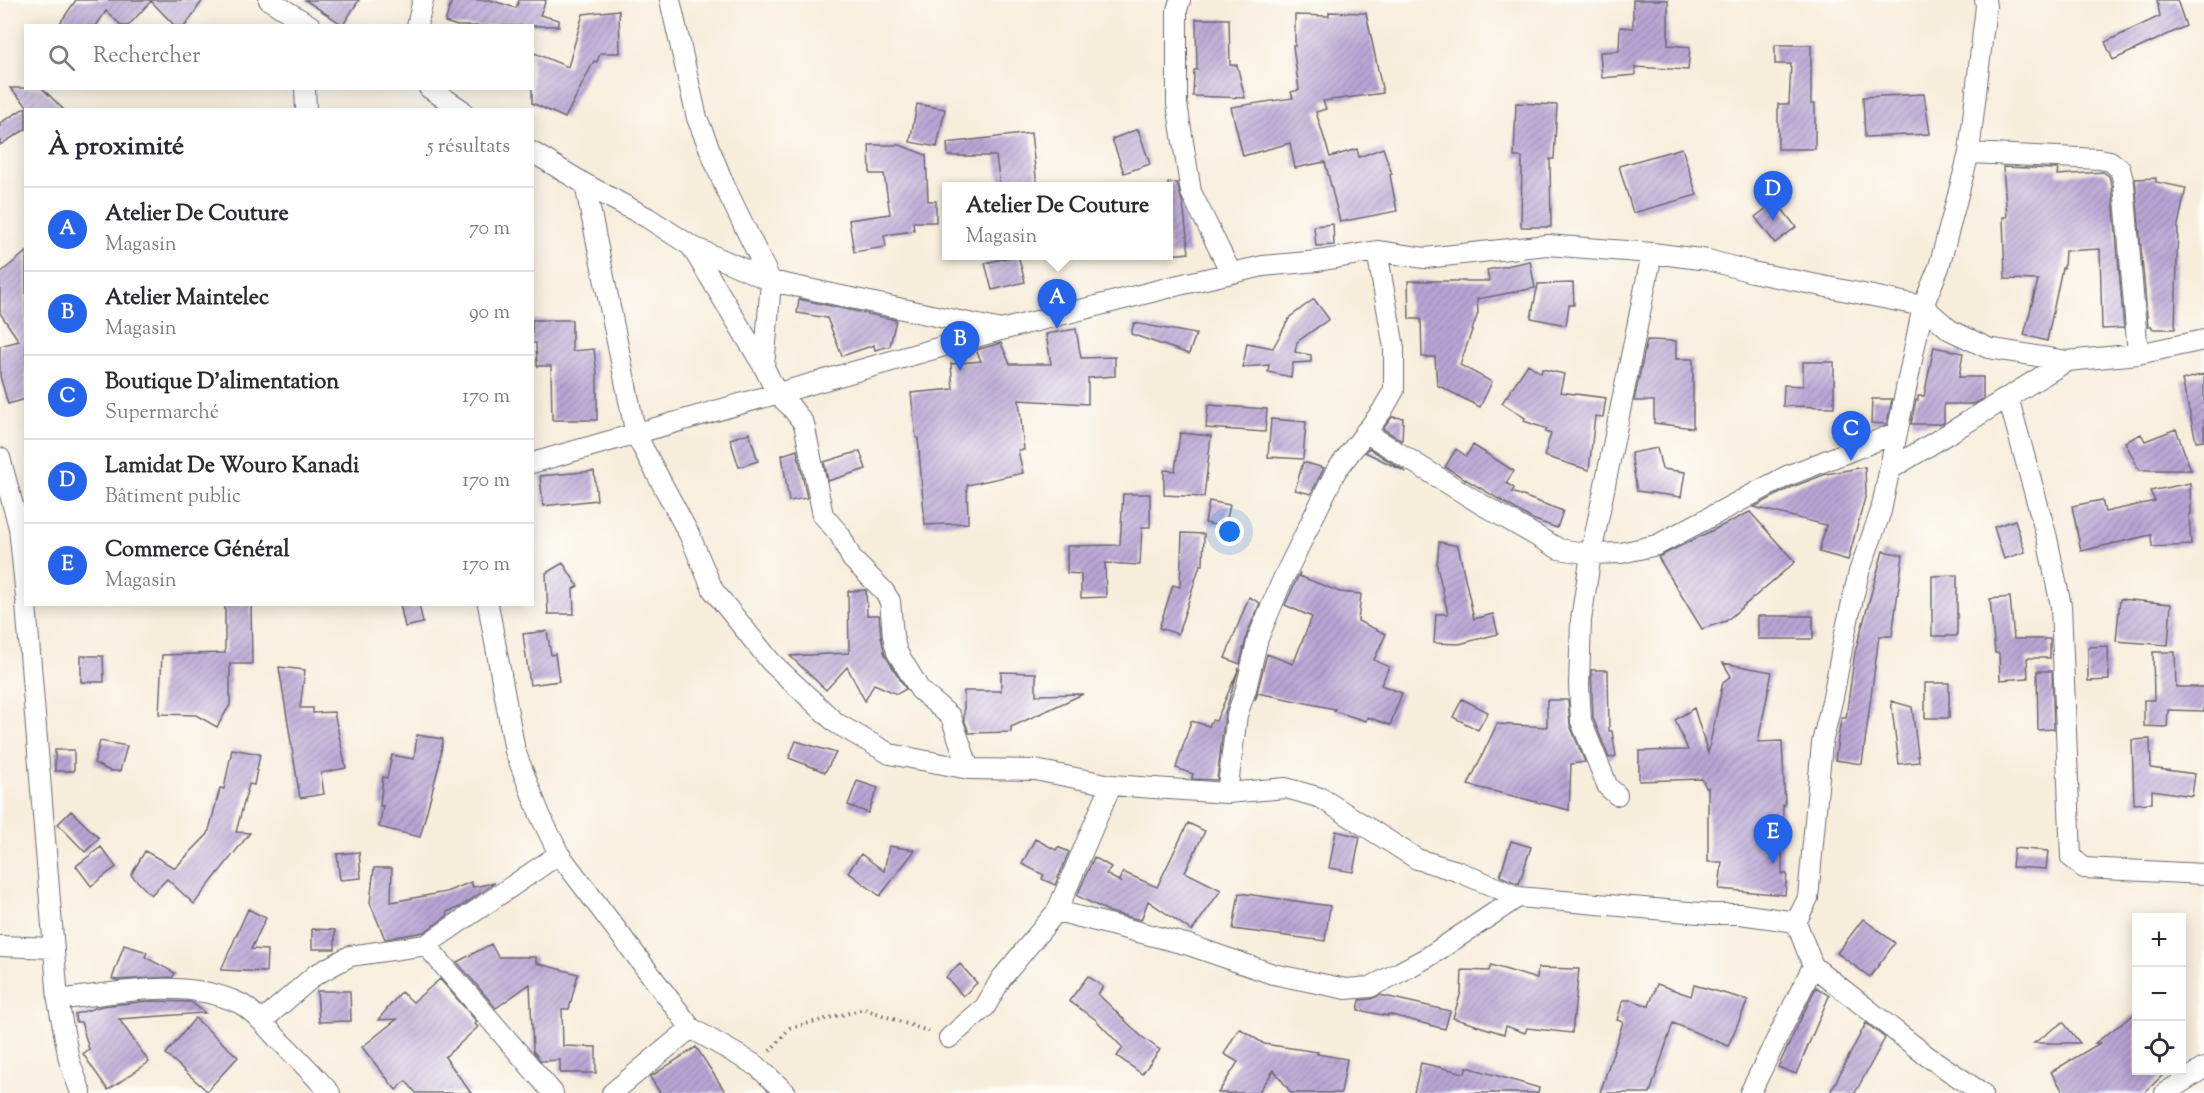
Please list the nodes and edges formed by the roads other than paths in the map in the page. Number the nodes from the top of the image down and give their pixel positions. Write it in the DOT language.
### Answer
graph roads {
  1 [pos="269,0"];
  2 [pos="423,0"];
  3 [pos="670,0"];
  4 [pos="1180,0"];
  5 [pos="1985,0"];
  6 [pos="305,24"];
  7 [pos="417,24"];
  8 [pos="305,90"];
  9 [pos="437,98"];
  10 [pos="306,108"];
  11 [pos="458,108"];
  12 [pos="534,153"];
  13 [pos="1969,153"];
  14 [pos="585,184"];
  15 [pos="691,246"];
  16 [pos="1377,251"];
  17 [pos="1652,253"];
  18 [pos="1231,273"];
  19 [pos="771,281"];
  20 [pos="1923,306"];
  21 [pos="1001,330"];
  22 [pos="2204,340"];
  23 [pos="2138,354"];
  24 [pos="2067,361"];
  25 [pos="764,367"];
  26 [pos="777,394"];
  27 [pos="2008,397"];
  28 [pos="1365,432"];
  29 [pos="1896,433"];
  30 [pos="636,435"];
  31 [pos="0,458"];
  32 [pos="534,462"];
  33 [pos="1889,470"];
  34 [pos="15,527"];
  35 [pos="1591,554"];
  36 [pos="24,585"];
  37 [pos="26,606"];
  38 [pos="488,606"];
  39 [pos="969,769"];
  40 [pos="1111,785"];
  41 [pos="1227,794"];
  42 [pos="1617,795"];
  43 [pos="559,854"];
  44 [pos="2204,874"];
  45 [pos="1518,897"];
  46 [pos="1057,911"];
  47 [pos="1796,922"];
  48 [pos="426,945"];
  49 [pos="0,946"];
  50 [pos="53,948"];
  51 [pos="1813,966"];
  52 [pos="58,1000"];
  53 [pos="262,1021"];
  54 [pos="691,1028"];
  55 [pos="949,1038"];
  56 [pos="2204,1068"];
  57 [pos="81,1093"];
  58 [pos="330,1093"];
  59 [pos="553,1093"];
  60 [pos="612,1093"];
  61 [pos="786,1093"];
  62 [pos="1750,1093"];
  63 [pos="1982,1093"];
  64 [pos="2165,1093"];
  1 -- 6 [label="street"];
  2 -- 7 [label="street"];
  3 -- 19 [label="street"];
  4 -- 18 [label="street"];
  5 -- 13 [label="street"];
  8 -- 10 [label="street"];
  9 -- 11 [label="street"];
  12 -- 14 [label="street"];
  13 -- 20 [label="street"];
  13 -- 23 [label="street"];
  14 -- 15 [label="street"];
  14 -- 30 [label="street"];
  15 -- 19 [label="street"];
  15 -- 25 [label="street"];
  16 -- 17 [label="street"];
  16 -- 18 [label="street"];
  16 -- 28 [label="street"];
  17 -- 20 [label="street"];
  17 -- 35 [label="street"];
  18 -- 21 [label="street"];
  19 -- 21 [label="street"];
  19 -- 25 [label="street"];
  20 -- 24 [label="street"];
  20 -- 29 [label="street"];
  21 -- 26 [label="street"];
  22 -- 23 [label="street"];
  23 -- 24 [label="street"];
  24 -- 27 [label="street"];
  25 -- 26 [label="street"];
  26 -- 30 [label="street"];
  26 -- 39 [label="street"];
  27 -- 33 [label="street"];
  27 -- 44 [label="street"];
  28 -- 35 [label="street"];
  28 -- 41 [label="street"];
  29 -- 33 [label="street"];
  29 -- 35 [label="street"];
  30 -- 32 [label="street"];
  30 -- 39 [label="street"];
  31 -- 34 [label="street"];
  33 -- 47 [label="street"];
  34 -- 36 [label="street"];
  35 -- 42 [label="street"];
  37 -- 50 [label="street"];
  38 -- 43 [label="street"];
  39 -- 40 [label="street"];
  40 -- 41 [label="street"];
  40 -- 46 [label="street"];
  41 -- 45 [label="street"];
  43 -- 48 [label="street"];
  43 -- 54 [label="street"];
  45 -- 46 [label="street"];
  45 -- 47 [label="street"];
  46 -- 55 [label="street"];
  47 -- 51 [label="street"];
  48 -- 53 [label="street"];
  48 -- 59 [label="street"];
  49 -- 50 [label="street"];
  50 -- 52 [label="street"];
  51 -- 62 [label="street"];
  51 -- 63 [label="street"];
  52 -- 53 [label="street"];
  52 -- 57 [label="street"];
  53 -- 58 [label="street"];
  54 -- 60 [label="street"];
  54 -- 61 [label="street"];
  56 -- 64 [label="street"];
}
